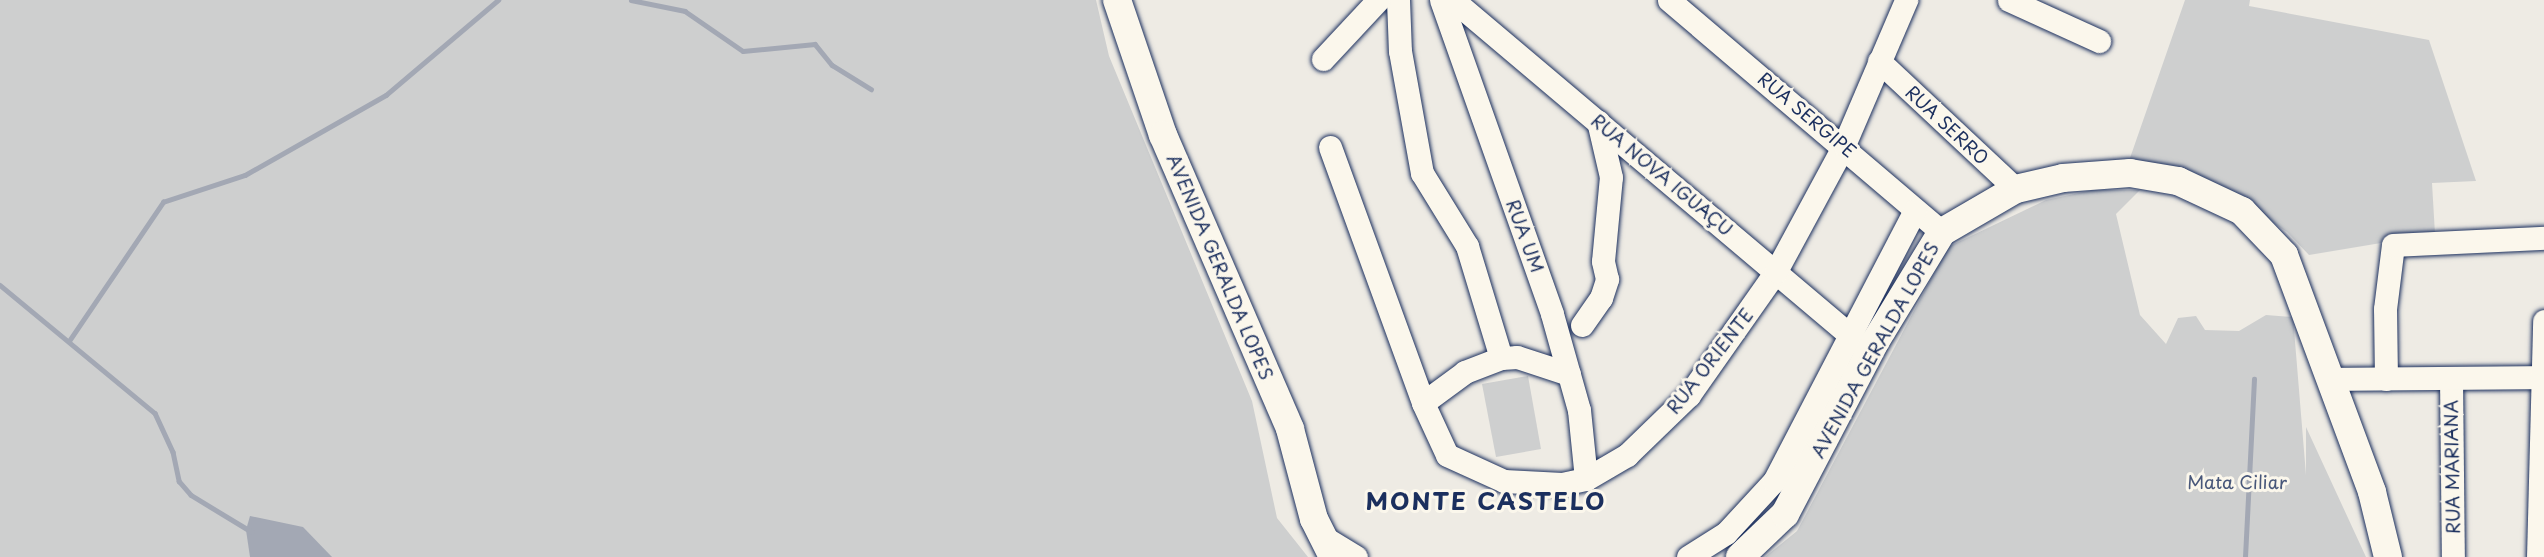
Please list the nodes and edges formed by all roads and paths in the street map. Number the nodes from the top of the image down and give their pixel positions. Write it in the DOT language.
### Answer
graph roads {
  1 [pos="1117,0"];
  2 [pos="1378,0"];
  3 [pos="1398,0"];
  4 [pos="1441,0"];
  5 [pos="1453,0"];
  6 [pos="1669,0"];
  7 [pos="1906,0"];
  8 [pos="2009,0"];
  9 [pos="2099,41"];
  10 [pos="1323,59"];
  11 [pos="1879,61"];
  12 [pos="1598,121"];
  13 [pos="1844,145"];
  14 [pos="1330,147"];
  15 [pos="2015,189"];
  16 [pos="1915,210"];
  17 [pos="1942,232"];
  18 [pos="2544,238"];
  19 [pos="1776,271"];
  20 [pos="2544,321"];
  21 [pos="1582,325"];
  22 [pos="1860,345"];
  23 [pos="1501,358"];
  24 [pos="1569,374"];
  25 [pos="2543,377"];
  26 [pos="2451,378"];
  27 [pos="2332,379"];
  28 [pos="2386,379"];
  29 [pos="1423,403"];
  30 [pos="1586,478"];
  31 [pos="1326,546"];
  32 [pos="1356,557"];
  33 [pos="1688,557"];
  34 [pos="1740,557"];
  35 [pos="2388,557"];
  36 [pos="2453,557"];
  37 [pos="2538,557"];
  1 -- 31 [label="main road, AVENIDA GERALDA LOPES"];
  2 -- 10 [label="street"];
  3 -- 23 [label="street"];
  4 -- 24 [label="street, RUA UM"];
  5 -- 12 [label="street, RUA NOVA IGUAÇU"];
  6 -- 13 [label="street, RUA SERGIPE"];
  7 -- 11 [label="street, RUA ORIENTE"];
  8 -- 9 [label="street"];
  11 -- 13 [label="street, RUA ORIENTE"];
  11 -- 15 [label="street, RUA SERRO"];
  12 -- 19 [label="street, RUA NOVA IGUAÇU"];
  12 -- 21 [label="street"];
  13 -- 16 [label="street, RUA SERGIPE"];
  13 -- 19 [label="street, RUA ORIENTE"];
  14 -- 29 [label="street, RUA ORIENTE"];
  15 -- 17 [label="main road, AVENIDA GERALDA LOPES"];
  15 -- 27 [label="main road, AVENIDA GERALDA LOPES"];
  16 -- 17 [label="street, RUA SERGIPE"];
  16 -- 22 [label="street, AVENIDA GERALDA LOPES"];
  17 -- 22 [label="main road, AVENIDA GERALDA LOPES"];
  18 -- 28 [label="street"];
  19 -- 22 [label="street, RUA NOVA IGUAÇU"];
  19 -- 30 [label="street, RUA ORIENTE"];
  20 -- 25 [label="street"];
  22 -- 33 [label="street, AVENIDA GERALDA LOPES"];
  22 -- 34 [label="main road, AVENIDA GERALDA LOPES"];
  23 -- 24 [label="street"];
  23 -- 29 [label="street"];
  24 -- 30 [label="street, RUA UM"];
  25 -- 26 [label="street"];
  25 -- 37 [label="street"];
  26 -- 28 [label="street"];
  26 -- 36 [label="street, RUA MARIANA"];
  27 -- 28 [label="street"];
  27 -- 35 [label="main road, AVENIDA GERALDA LOPES"];
  29 -- 30 [label="street, RUA ORIENTE"];
  31 -- 32 [label="street, AVENIDA GERALDA LOPES"];
}
